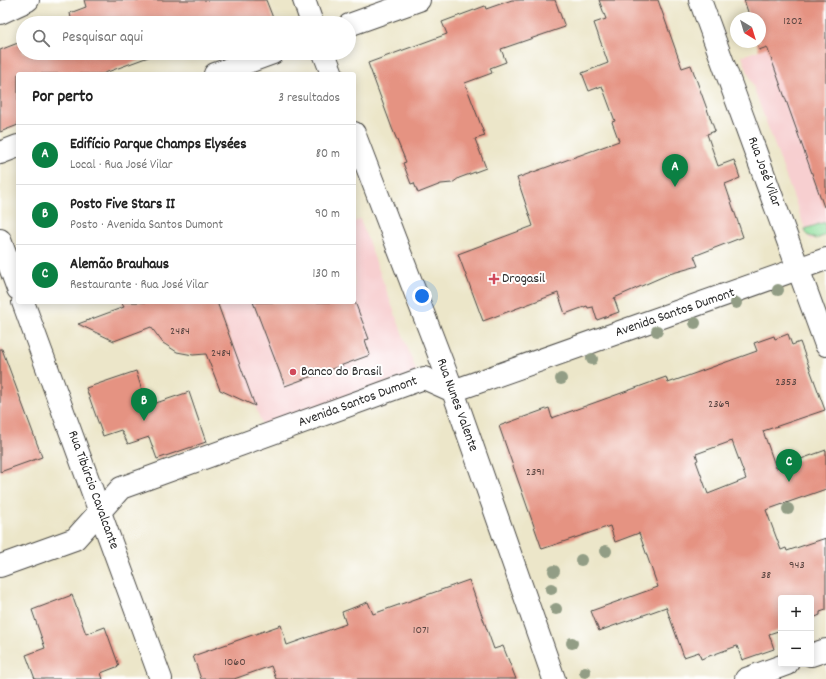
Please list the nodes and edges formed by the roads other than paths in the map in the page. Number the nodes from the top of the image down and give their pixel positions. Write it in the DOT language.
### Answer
graph roads {
  1 [pos="28,0"];
  2 [pos="304,0"];
  3 [pos="419,0"];
  4 [pos="700,0"];
  5 [pos="0,13"];
  6 [pos="310,16"];
  7 [pos="356,22"];
  8 [pos="254,60"];
  9 [pos="327,60"];
  10 [pos="221,72"];
  11 [pos="331,72"];
  12 [pos="356,137"];
  13 [pos="16,147"];
  14 [pos="0,153"];
  15 [pos="0,240"];
  16 [pos="826,259"];
  17 [pos="799,269"];
  18 [pos="16,284"];
  19 [pos="24,304"];
  20 [pos="826,345"];
  21 [pos="453,391"];
  22 [pos="101,512"];
  23 [pos="0,566"];
  24 [pos="826,650"];
  25 [pos="814,654"];
  26 [pos="779,667"];
  27 [pos="161,679"];
  28 [pos="554,679"];
  29 [pos="746,679"];
  1 -- 5 [label="street"];
  2 -- 6 [label="street"];
  3 -- 7 [label="street"];
  4 -- 17 [label="street, Rua José Vilar"];
  8 -- 10 [label="street"];
  9 -- 11 [label="street"];
  12 -- 21 [label="street, Rua Nunes Valente"];
  13 -- 14 [label="street"];
  15 -- 18 [label="street"];
  16 -- 17 [label="street, Avenida Santos Dumont"];
  17 -- 20 [label="street, Rua José Vilar"];
  17 -- 21 [label="street, Avenida Santos Dumont"];
  19 -- 22 [label="street, Rua Tibúrcio Cavalcante"];
  21 -- 22 [label="street, Avenida Santos Dumont"];
  21 -- 28 [label="street, Rua Nunes Valente"];
  22 -- 23 [label="street, Avenida Santos Dumont"];
  22 -- 27 [label="street, Rua Tibúrcio Cavalcante"];
  24 -- 25 [label="street"];
  26 -- 29 [label="street"];
}
